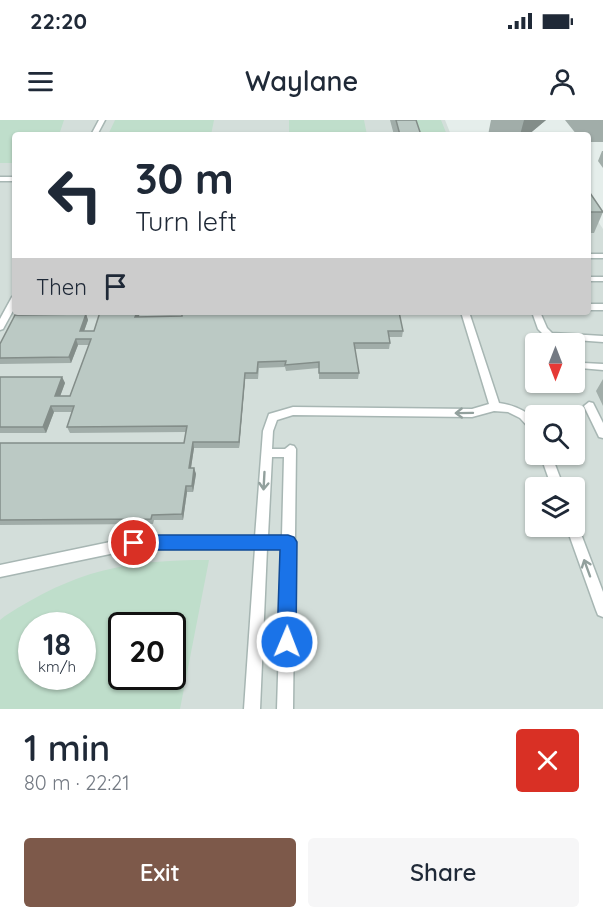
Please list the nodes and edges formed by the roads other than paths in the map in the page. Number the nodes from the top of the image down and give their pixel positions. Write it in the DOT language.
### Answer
graph roads {
  1 [pos="12,304"];
  2 [pos="466,315"];
  3 [pos="537,315"];
  4 [pos="0,327"];
  5 [pos="603,339"];
  6 [pos="585,366"];
  7 [pos="603,367"];
  8 [pos="495,406"];
  9 [pos="589,406"];
  10 [pos="525,416"];
  11 [pos="603,434"];
  12 [pos="266,453"];
  13 [pos="576,537"];
  14 [pos="261,542"];
  15 [pos="288,542"];
  16 [pos="0,572"];
  17 [pos="603,610"];
  18 [pos="252,709"];
  19 [pos="285,709"];
  1 -- 4 [label="lane"];
  2 -- 8 [label="lane"];
  3 -- 5 [label="lane"];
  6 -- 7 [label="lane"];
  8 -- 10 [label="lane"];
  8 -- 12 [label="lane, one-way"];
  9 -- 11 [label="lane"];
  12 -- 14 [label="lane, one-way"];
  12 -- 15 [label="lane"];
  17 -- 13 [label="lane, one-way"];
  14 -- 15 [label="lane"];
  14 -- 16 [label="lane"];
  14 -- 18 [label="lane"];
  15 -- 19 [label="lane"];
}
